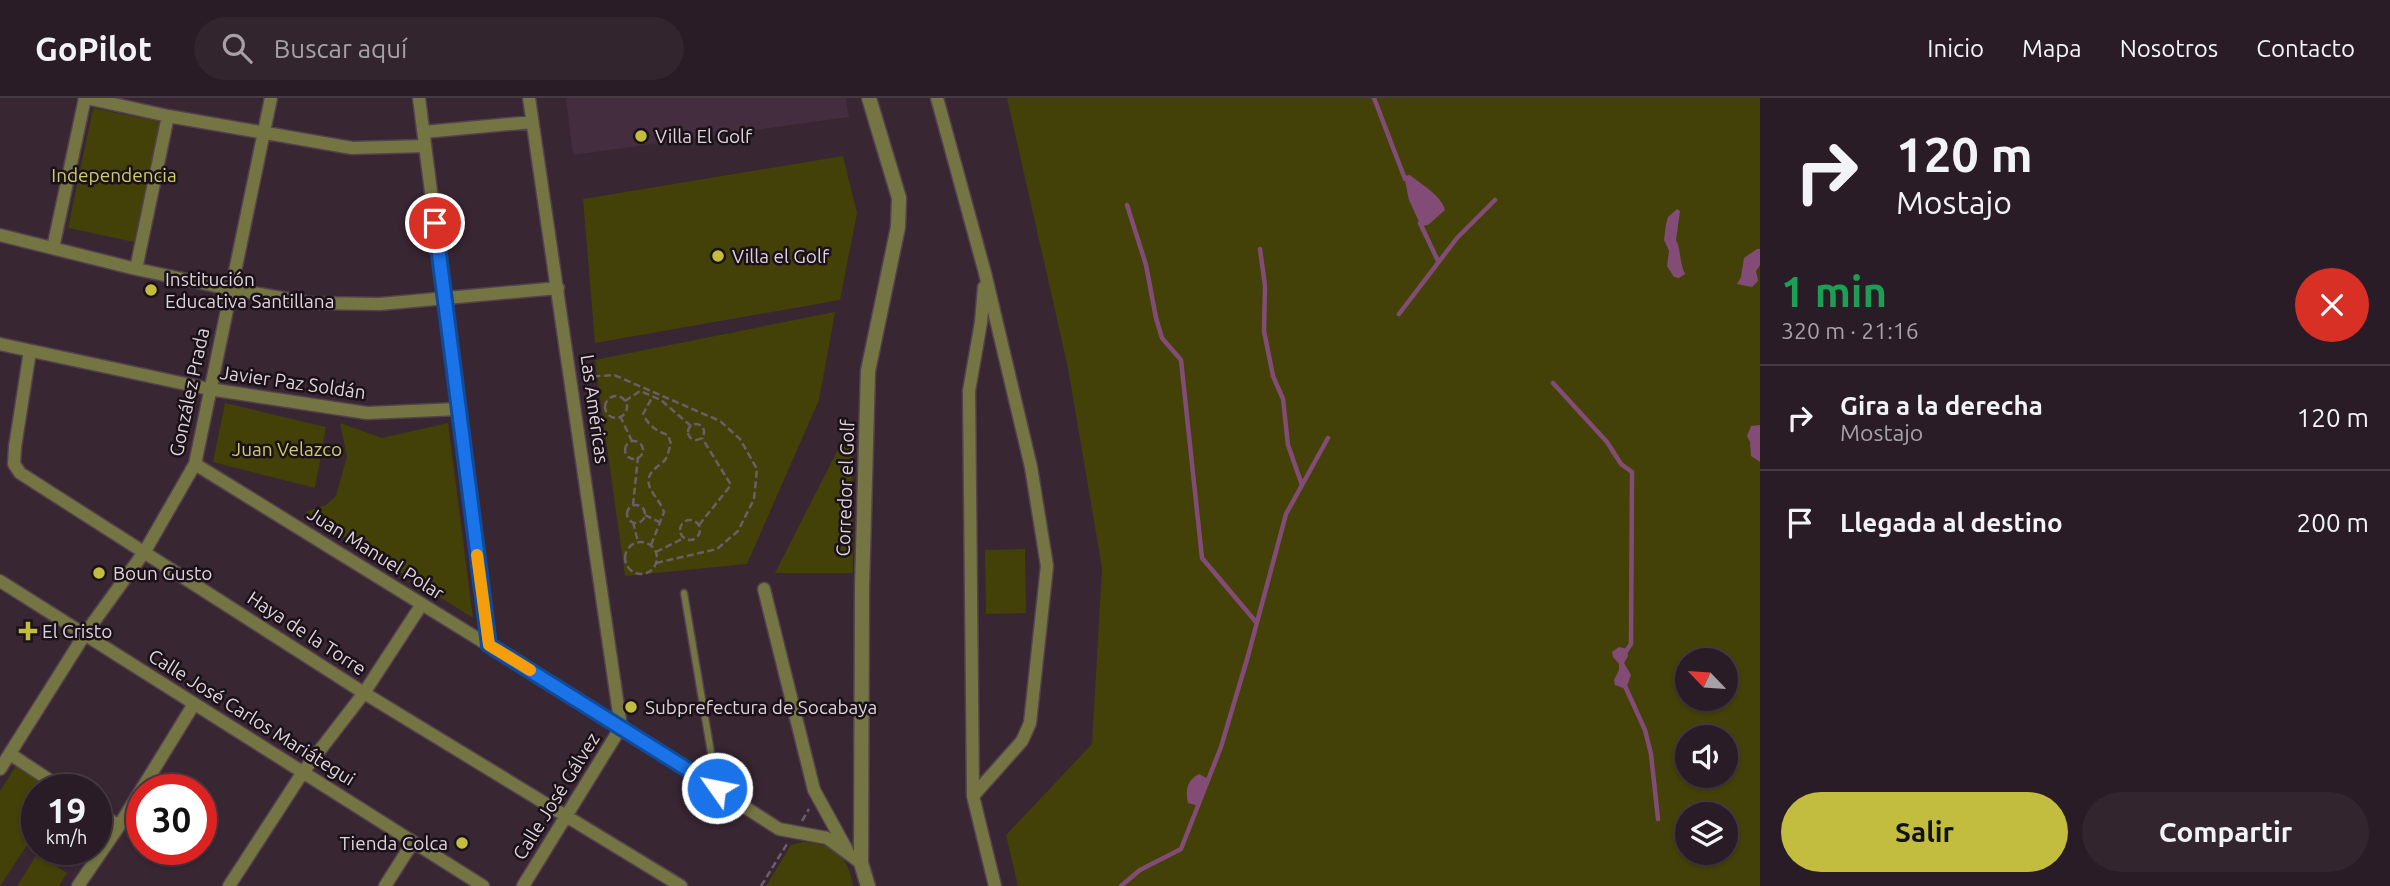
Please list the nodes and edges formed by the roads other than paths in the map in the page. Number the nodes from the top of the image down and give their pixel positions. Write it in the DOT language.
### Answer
graph roads {
  1 [pos="85,98"];
  2 [pos="271,98"];
  3 [pos="419,98"];
  4 [pos="529,98"];
  5 [pos="869,98"];
  6 [pos="937,98"];
  7 [pos="168,116"];
  8 [pos="532,122"];
  9 [pos="263,132"];
  10 [pos="424,132"];
  11 [pos="425,146"];
  12 [pos="0,235"];
  13 [pos="53,248"];
  14 [pos="136,269"];
  15 [pos="985,273"];
  16 [pos="558,288"];
  17 [pos="230,289"];
  18 [pos="445,300"];
  19 [pos="0,344"];
  20 [pos="30,351"];
  21 [pos="209,389"];
  22 [pos="459,410"];
  23 [pos="195,464"];
  24 [pos="145,551"];
  25 [pos="0,581"];
  26 [pos="764,589"];
  27 [pos="684,593"];
  28 [pos="422,604"];
  29 [pos="85,634"];
  30 [pos="489,645"];
  31 [pos="364,693"];
  32 [pos="194,704"];
  33 [pos="621,727"];
  34 [pos="10,754"];
  35 [pos="0,769"];
  36 [pos="303,772"];
  37 [pos="40,774"];
  38 [pos="717,788"];
  39 [pos="973,796"];
  40 [pos="567,816"];
  41 [pos="112,822"];
  42 [pos="119,827"];
  43 [pos="413,842"];
  44 [pos="849,854"];
  45 [pos="861,863"];
  46 [pos="78,886"];
  47 [pos="229,886"];
  48 [pos="385,886"];
  49 [pos="483,886"];
  50 [pos="523,886"];
  51 [pos="681,886"];
  52 [pos="868,886"];
  53 [pos="995,886"];
  1 -- 7 [label="street"];
  1 -- 13 [label="street"];
  2 -- 9 [label="street, González Prada"];
  3 -- 10 [label="street"];
  4 -- 8 [label="street, Las Américas"];
  5 -- 45 [label="street, Corredor el Golf"];
  6 -- 15 [label="street"];
  7 -- 9 [label="street"];
  7 -- 14 [label="street"];
  8 -- 10 [label="street"];
  8 -- 16 [label="street, Las Américas"];
  9 -- 11 [label="street"];
  9 -- 17 [label="street, González Prada"];
  10 -- 11 [label="street"];
  11 -- 18 [label="street"];
  12 -- 13 [label="street"];
  13 -- 14 [label="street"];
  14 -- 17 [label="street"];
  15 -- 39 [label="street"];
  15 -- 39 [label="street"];
  16 -- 18 [label="street"];
  16 -- 33 [label="street, Las Américas"];
  17 -- 18 [label="street"];
  17 -- 21 [label="street, González Prada"];
  18 -- 22 [label="street"];
  19 -- 20 [label="street, Javier Paz Soldán"];
  20 -- 21 [label="street, Javier Paz Soldán"];
  20 -- 24 [label="street, Haya de la Torre"];
  21 -- 22 [label="street, Javier Paz Soldán"];
  21 -- 23 [label="street, González Prada"];
  22 -- 30 [label="street"];
  23 -- 24 [label="street, González Prada"];
  23 -- 28 [label="street, Juan Manuel Polar"];
  24 -- 29 [label="street, González Prada"];
  24 -- 31 [label="street, Haya de la Torre"];
  25 -- 29 [label="street, Calle José Carlos Mariátegui"];
  26 -- 44 [label="street"];
  27 -- 38 [label="lane"];
  28 -- 30 [label="street, Juan Manuel Polar"];
  28 -- 31 [label="street"];
  29 -- 32 [label="street, Calle José Carlos Mariátegui"];
  29 -- 34 [label="street, González Prada"];
  30 -- 33 [label="street, Juan Manuel Polar"];
  31 -- 36 [label="street"];
  31 -- 40 [label="street, Haya de la Torre"];
  32 -- 36 [label="street, Calle José Carlos Mariátegui"];
  32 -- 42 [label="street"];
  33 -- 38 [label="street, Juan Manuel Polar"];
  33 -- 40 [label="street, Calle José Gálvez"];
  34 -- 35 [label="street, González Prada"];
  34 -- 37 [label="street"];
  36 -- 43 [label="street, Calle José Carlos Mariátegui"];
  36 -- 47 [label="street"];
  38 -- 44 [label="street, Juan Manuel Polar"];
  39 -- 53 [label="street"];
  40 -- 50 [label="street, Calle José Gálvez"];
  40 -- 51 [label="street, Haya de la Torre"];
  41 -- 42 [label="street"];
  42 -- 46 [label="street"];
  43 -- 48 [label="street"];
  43 -- 49 [label="street, Calle José Carlos Mariátegui"];
  44 -- 45 [label="street, Juan Manuel Polar"];
  45 -- 52 [label="street, Corredor el Golf"];
}
